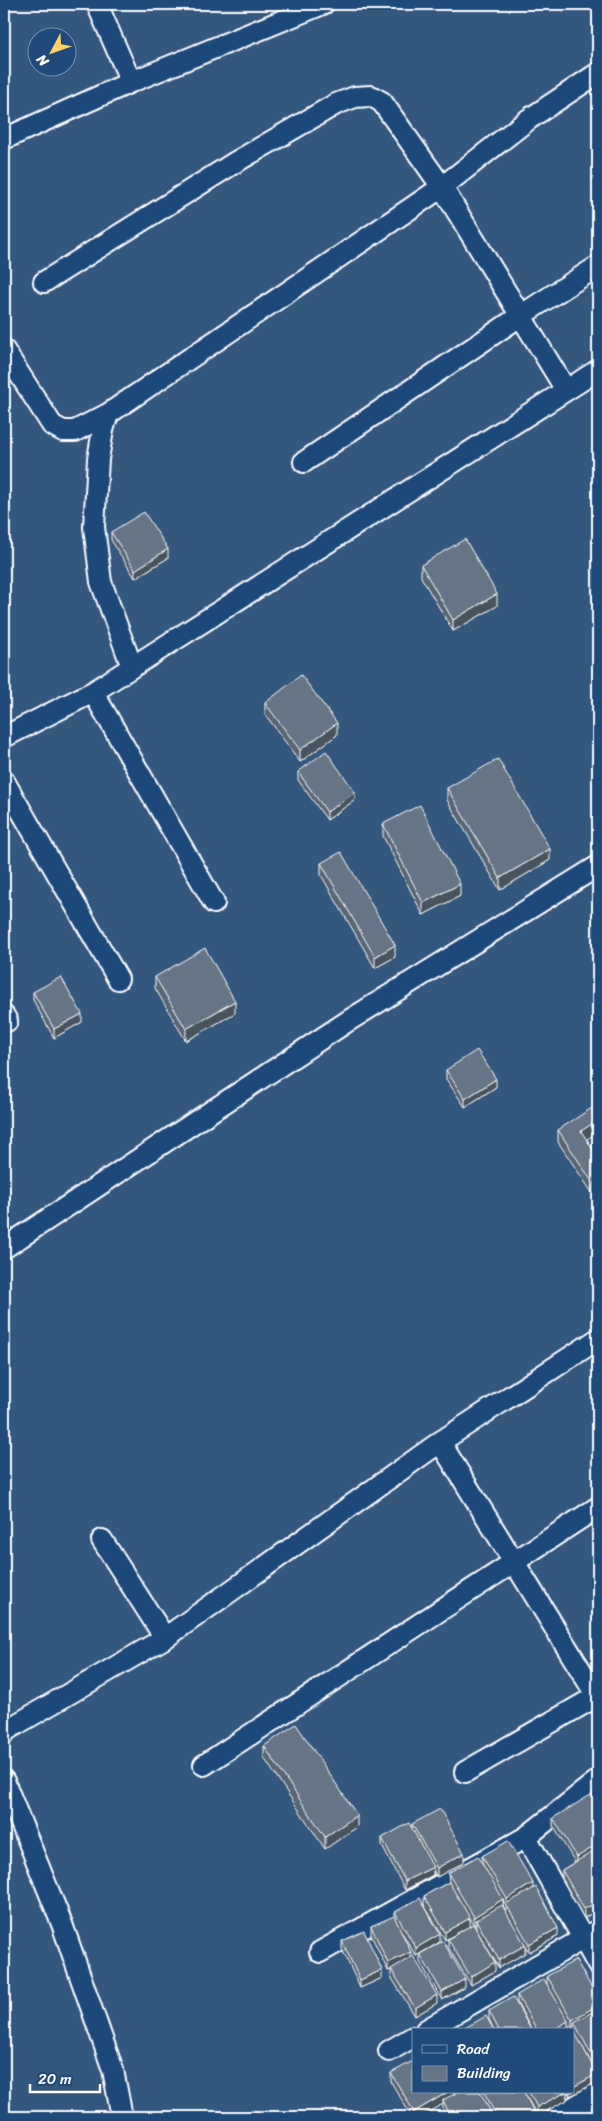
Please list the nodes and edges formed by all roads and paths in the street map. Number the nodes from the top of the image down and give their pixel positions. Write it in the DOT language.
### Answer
graph roads {
  1 [pos="97,4"];
  2 [pos="323,4"];
  3 [pos="598,73"];
  4 [pos="131,82"];
  5 [pos="4,139"];
  6 [pos="442,188"];
  7 [pos="598,266"];
  8 [pos="44,282"];
  9 [pos="520,316"];
  10 [pos="4,350"];
  11 [pos="598,370"];
  12 [pos="566,390"];
  13 [pos="108,414"];
  14 [pos="304,462"];
  15 [pos="132,667"];
  16 [pos="93,692"];
  17 [pos="4,737"];
  18 [pos="4,781"];
  19 [pos="598,866"];
  20 [pos="214,903"];
  21 [pos="118,979"];
  22 [pos="4,1248"];
  23 [pos="598,1339"];
  24 [pos="440,1442"];
  25 [pos="598,1507"];
  26 [pos="102,1540"];
  27 [pos="514,1562"];
  28 [pos="166,1638"];
  29 [pos="592,1674"];
  30 [pos="598,1697"];
  31 [pos="4,1734"];
  32 [pos="204,1765"];
  33 [pos="465,1772"];
  34 [pos="598,1780"];
  35 [pos="4,1781"];
  36 [pos="526,1837"];
  37 [pos="590,1934"];
  38 [pos="320,1952"];
  39 [pos="598,1965"];
  40 [pos="429,2028"];
  41 [pos="412,2038"];
  42 [pos="388,2051"];
  43 [pos="598,2093"];
  44 [pos="122,2117"];
  45 [pos="557,2117"];
  1 -- 4 [label="street"];
  2 -- 4 [label="street"];
  3 -- 6 [label="street"];
  4 -- 5 [label="street"];
  6 -- 8 [label="street"];
  6 -- 9 [label="street"];
  6 -- 13 [label="street"];
  7 -- 9 [label="street"];
  9 -- 12 [label="street"];
  9 -- 14 [label="street"];
  10 -- 13 [label="street"];
  11 -- 12 [label="street"];
  12 -- 15 [label="street"];
  13 -- 15 [label="street"];
  15 -- 16 [label="street"];
  16 -- 17 [label="street"];
  16 -- 20 [label="street"];
  18 -- 21 [label="street"];
  19 -- 22 [label="street"];
  23 -- 24 [label="street"];
  24 -- 27 [label="street"];
  24 -- 28 [label="street"];
  25 -- 27 [label="street"];
  26 -- 28 [label="street"];
  27 -- 29 [label="street"];
  27 -- 32 [label="street"];
  28 -- 31 [label="street"];
  29 -- 30 [label="street"];
  30 -- 33 [label="street"];
  34 -- 36 [label="street"];
  35 -- 44 [label="street"];
  36 -- 37 [label="street"];
  36 -- 38 [label="street"];
  37 -- 39 [label="street"];
  37 -- 40 [label="street"];
  41 -- 42 [label="street"];
  43 -- 45 [label="street"];
}
